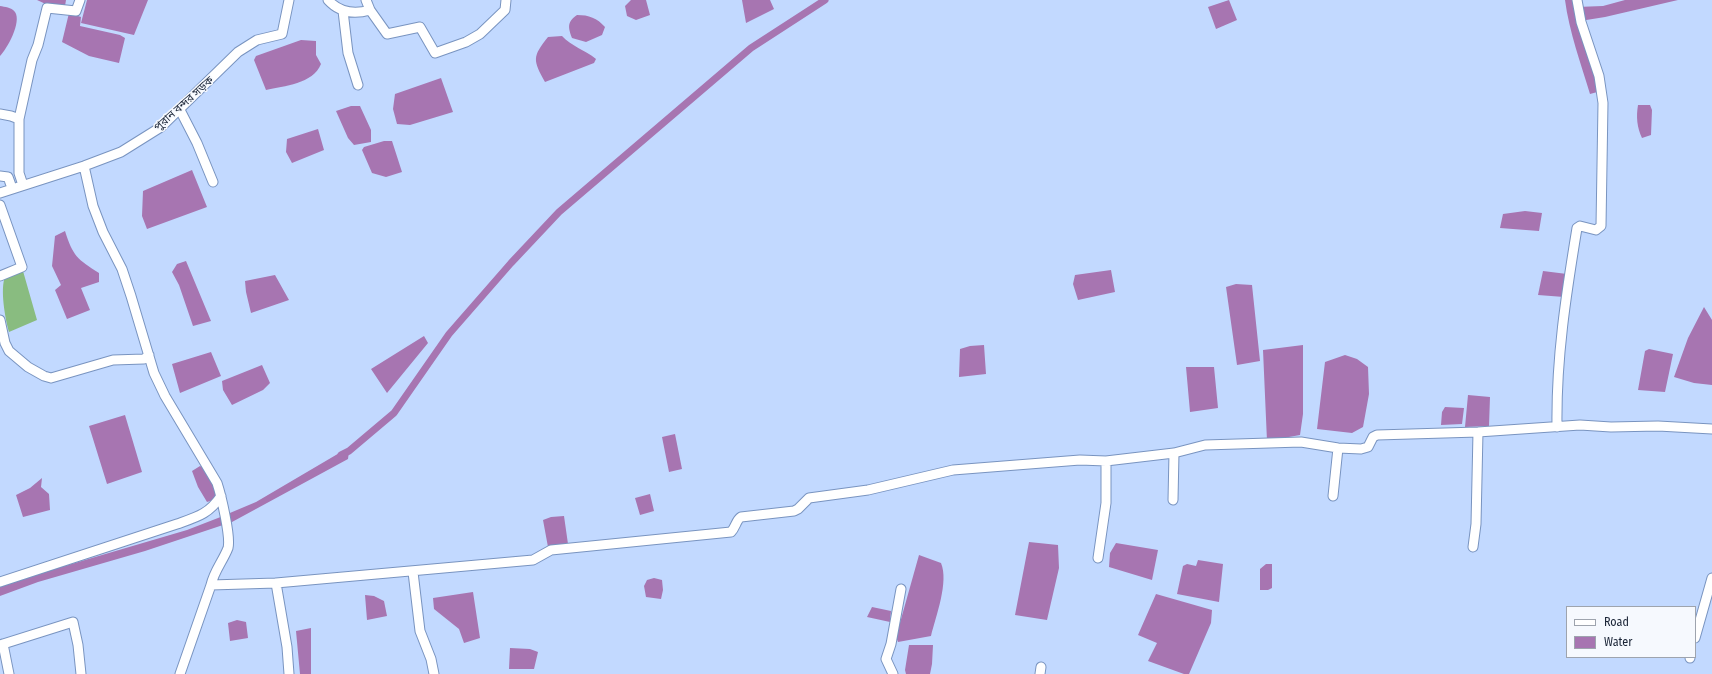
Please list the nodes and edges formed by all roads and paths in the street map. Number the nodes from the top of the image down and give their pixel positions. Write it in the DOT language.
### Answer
graph roads {
  1 [pos="80,0"];
  2 [pos="289,0"];
  3 [pos="328,0"];
  4 [pos="366,0"];
  5 [pos="506,0"];
  6 [pos="1577,0"];
  7 [pos="370,10"];
  8 [pos="343,11"];
  9 [pos="358,85"];
  10 [pos="180,110"];
  11 [pos="0,114"];
  12 [pos="18,119"];
  13 [pos="84,166"];
  14 [pos="0,176"];
  15 [pos="213,182"];
  16 [pos="22,185"];
  17 [pos="12,188"];
  18 [pos="0,193"];
  19 [pos="0,205"];
  20 [pos="0,276"];
  21 [pos="0,320"];
  22 [pos="149,355"];
  23 [pos="1558,427"];
  24 [pos="1712,429"];
  25 [pos="1478,432"];
  26 [pos="1338,448"];
  27 [pos="1174,453"];
  28 [pos="1106,461"];
  29 [pos="221,496"];
  30 [pos="1333,496"];
  31 [pos="1173,500"];
  32 [pos="1473,547"];
  33 [pos="1098,558"];
  34 [pos="413,572"];
  35 [pos="1712,578"];
  36 [pos="0,582"];
  37 [pos="276,583"];
  38 [pos="211,585"];
  39 [pos="900,590"];
  40 [pos="1696,634"];
  41 [pos="2,644"];
  42 [pos="9,674"];
  43 [pos="81,674"];
  44 [pos="180,674"];
  45 [pos="289,674"];
  46 [pos="434,674"];
  47 [pos="893,674"];
  1 -- 12 [label="street"];
  2 -- 10 [label="street, পুরান বন্দর সড়ক"];
  3 -- 8 [label="street"];
  4 -- 7 [label="street"];
  5 -- 7 [label="street"];
  6 -- 23 [label="street"];
  7 -- 8 [label="street"];
  8 -- 9 [label="street"];
  10 -- 13 [label="street, পুরান বন্দর সড়ক"];
  10 -- 15 [label="street"];
  11 -- 12 [label="street"];
  12 -- 16 [label="street"];
  13 -- 16 [label="street, পুরান বন্দর সড়ক"];
  13 -- 22 [label="street"];
  14 -- 17 [label="street"];
  16 -- 17 [label="street, পুরান বন্দর সড়ক"];
  17 -- 18 [label="street, পুরান বন্দর সড়ক"];
  19 -- 20 [label="street"];
  21 -- 22 [label="street"];
  22 -- 29 [label="street"];
  23 -- 24 [label="street"];
  23 -- 25 [label="street"];
  25 -- 26 [label="street"];
  25 -- 32 [label="street"];
  26 -- 27 [label="street"];
  26 -- 30 [label="street"];
  27 -- 28 [label="street"];
  27 -- 31 [label="street"];
  28 -- 33 [label="street"];
  28 -- 34 [label="street"];
  29 -- 36 [label="street"];
  29 -- 38 [label="street"];
  34 -- 37 [label="street"];
  34 -- 46 [label="street"];
  35 -- 40 [label="street"];
  37 -- 38 [label="street"];
  37 -- 45 [label="street"];
  38 -- 44 [label="street"];
  39 -- 47 [label="street"];
  41 -- 42 [label="street"];
  41 -- 43 [label="street"];
}
